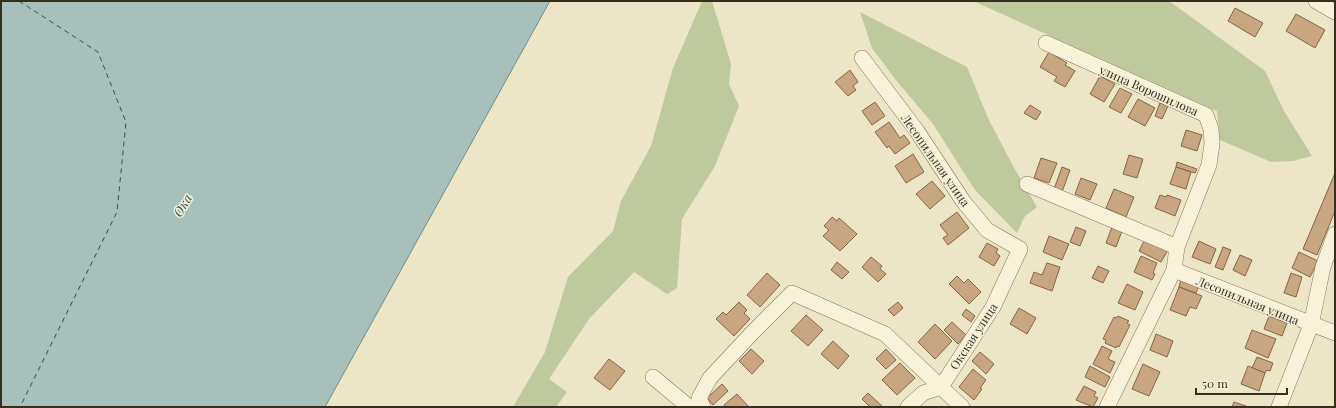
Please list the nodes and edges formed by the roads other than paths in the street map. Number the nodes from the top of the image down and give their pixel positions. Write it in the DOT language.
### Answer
graph roads {
  1 [pos="1316,1"];
  2 [pos="1335,12"];
  3 [pos="1046,43"];
  4 [pos="862,58"];
  5 [pos="1027,184"];
  6 [pos="1335,234"];
  7 [pos="1177,247"];
  8 [pos="1020,249"];
  9 [pos="1174,270"];
  10 [pos="1323,329"];
  11 [pos="653,377"];
  12 [pos="941,386"];
  13 [pos="688,407"];
  14 [pos="703,407"];
  15 [pos="908,407"];
  16 [pos="962,407"];
  17 [pos="1107,407"];
  18 [pos="1279,407"];
  1 -- 2 [label="street"];
  3 -- 7 [label="street, улица Ворошилова"];
  4 -- 8 [label="street, Лесопильная улица"];
  5 -- 7 [label="street"];
  6 -- 10 [label="street"];
  7 -- 9 [label="street, улица Ворошилова"];
  8 -- 12 [label="street, Окская улица"];
  9 -- 10 [label="street, Лесопильная улица"];
  9 -- 17 [label="street, улица Ворошилова"];
  10 -- 18 [label="street"];
  11 -- 13 [label="street"];
  12 -- 14 [label="street"];
  12 -- 15 [label="street"];
  12 -- 16 [label="street"];
}
